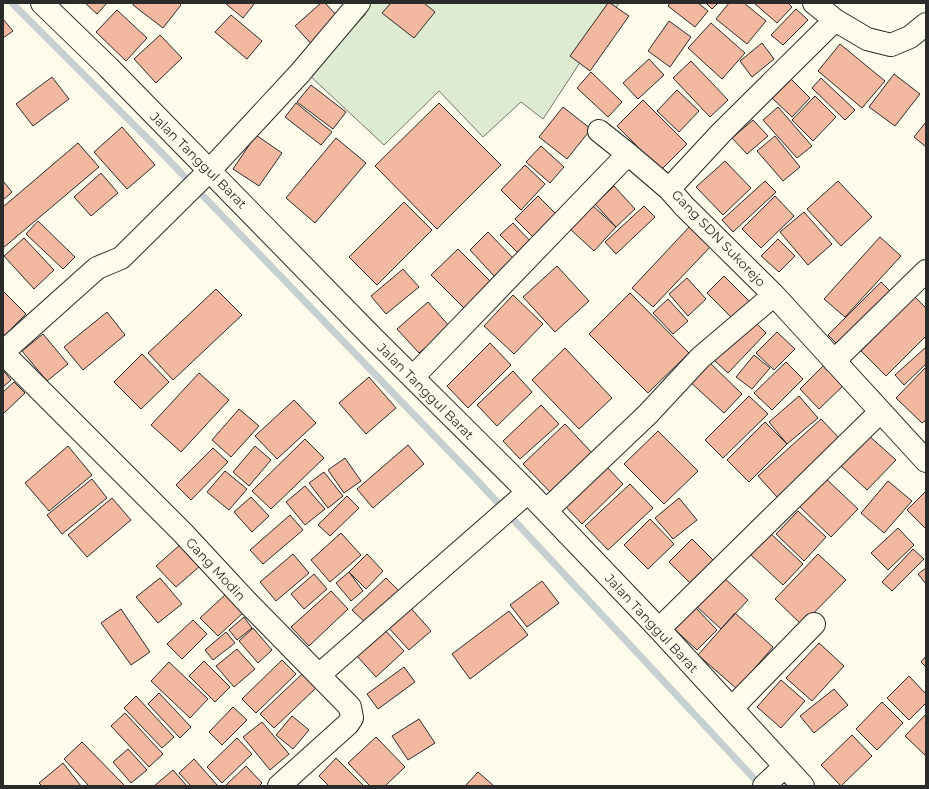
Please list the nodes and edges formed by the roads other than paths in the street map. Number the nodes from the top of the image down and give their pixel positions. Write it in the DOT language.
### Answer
graph roads {
  1 [pos="42,3"];
  2 [pos="359,3"];
  3 [pos="814,3"];
  4 [pos="835,20"];
  5 [pos="926,24"];
  6 [pos="599,131"];
  7 [pos="628,154"];
  8 [pos="209,171"];
  9 [pos="669,190"];
  10 [pos="926,271"];
  11 [pos="774,295"];
  12 [pos="3,352"];
  13 [pos="834,361"];
  14 [pos="413,377"];
  15 [pos="880,412"];
  16 [pos="926,461"];
  17 [pos="522,497"];
  18 [pos="546,511"];
  19 [pos="814,624"];
  20 [pos="659,629"];
  21 [pos="319,675"];
  22 [pos="732,708"];
  23 [pos="786,766"];
  24 [pos="279,786"];
  25 [pos="764,786"];
  26 [pos="803,786"];
  1 -- 8 [label="street, Jalan Tanggul Barat"];
  2 -- 8 [label="street"];
  3 -- 4 [label="street"];
  4 -- 5 [label="street"];
  4 -- 9 [label="street, Gang SDN Sukorejo"];
  6 -- 7 [label="street"];
  7 -- 9 [label="street"];
  7 -- 14 [label="street"];
  8 -- 12 [label="street"];
  8 -- 14 [label="street, Jalan Tanggul Barat"];
  9 -- 11 [label="street, Gang SDN Sukorejo"];
  10 -- 13 [label="street"];
  11 -- 13 [label="street, Gang SDN Sukorejo"];
  11 -- 18 [label="street"];
  12 -- 21 [label="street, Gang Modin"];
  13 -- 15 [label="street, Gang SDN Sukorejo"];
  14 -- 17 [label="street, Jalan Tanggul Barat"];
  15 -- 16 [label="street, Gang SDN Sukorejo"];
  15 -- 20 [label="street"];
  17 -- 18 [label="street, Jalan Tanggul Barat"];
  17 -- 21 [label="street"];
  18 -- 20 [label="street, Jalan Tanggul Barat"];
  19 -- 22 [label="street"];
  20 -- 22 [label="street, Jalan Tanggul Barat"];
  21 -- 24 [label="street, Gang Modin"];
  22 -- 23 [label="street, Jalan Tanggul Barat"];
  23 -- 25 [label="street"];
  23 -- 26 [label="street, Jalan Tanggul Barat"];
}
